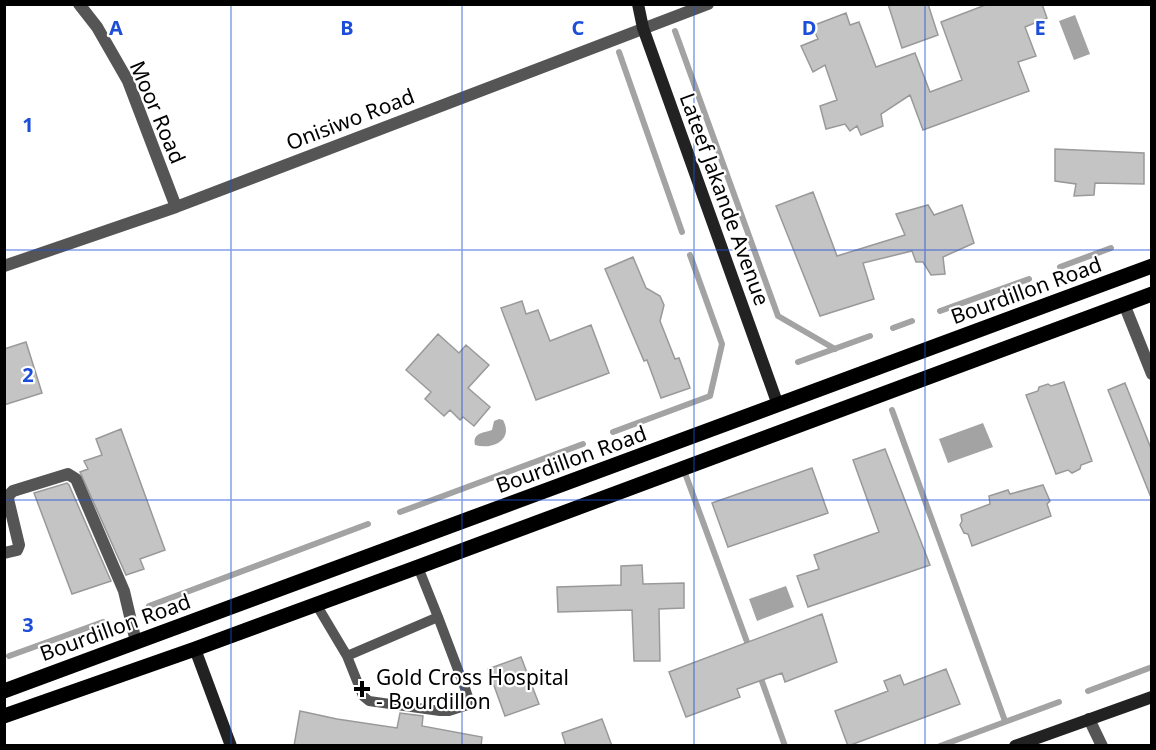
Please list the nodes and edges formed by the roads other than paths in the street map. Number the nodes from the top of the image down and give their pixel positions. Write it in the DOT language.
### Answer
graph roads {
  1 [pos="79,4"];
  2 [pos="638,4"];
  3 [pos="708,4"];
  4 [pos="644,28"];
  5 [pos="176,207"];
  6 [pos="4,266"];
  7 [pos="1152,266"];
  8 [pos="1152,294"];
  9 [pos="1124,304"];
  10 [pos="1152,374"];
  11 [pos="778,405"];
  12 [pos="4,554"];
  13 [pos="418,567"];
  14 [pos="316,604"];
  15 [pos="438,617"];
  16 [pos="136,642"];
  17 [pos="195,649"];
  18 [pos="347,656"];
  19 [pos="4,691"];
  20 [pos="1152,697"];
  21 [pos="4,716"];
  22 [pos="1089,719"];
  23 [pos="231,746"];
  24 [pos="1015,746"];
  25 [pos="1102,746"];
  1 -- 5 [label="street, Moor Road"];
  2 -- 4 [label="street, Lateef Jakande Avenue"];
  3 -- 4 [label="street, Onisiwo Road"];
  4 -- 5 [label="street, Onisiwo Road"];
  4 -- 11 [label="street, Lateef Jakande Avenue"];
  5 -- 6 [label="street, Onisiwo Road"];
  7 -- 11 [label="main road, Bourdillon Road"];
  8 -- 9 [label="main road"];
  9 -- 10 [label="street"];
  9 -- 13 [label="main road"];
  11 -- 16 [label="main road, Bourdillon Road"];
  12 -- 16 [label="street"];
  13 -- 14 [label="main road"];
  13 -- 15 [label="lane"];
  14 -- 17 [label="main road"];
  14 -- 18 [label="lane"];
  15 -- 18 [label="lane"];
  15 -- 18 [label="lane"];
  16 -- 19 [label="main road, Bourdillon Road"];
  17 -- 21 [label="main road"];
  17 -- 23 [label="street"];
  20 -- 22 [label="street"];
  22 -- 24 [label="street"];
  22 -- 25 [label="street"];
}
